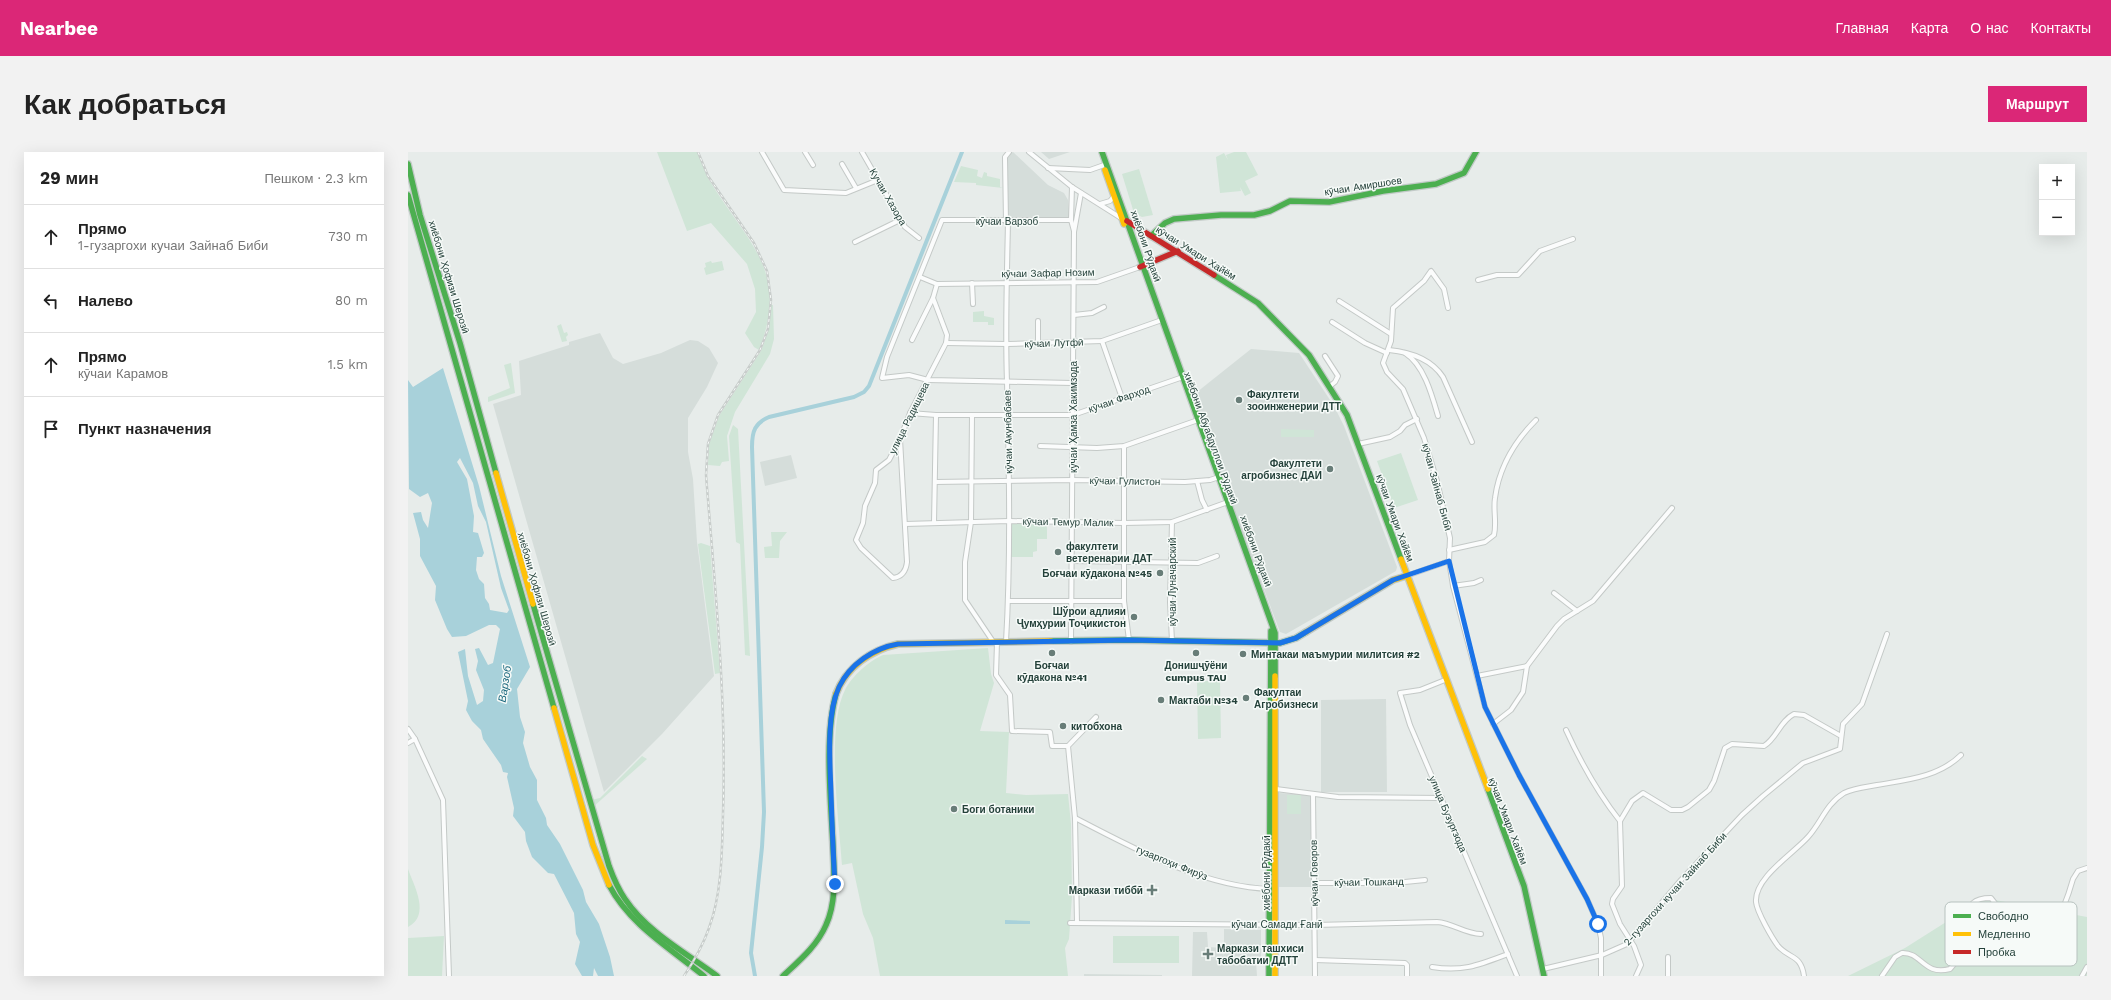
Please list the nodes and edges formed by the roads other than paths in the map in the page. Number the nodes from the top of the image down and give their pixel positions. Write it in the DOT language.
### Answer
graph roads {
  1 [pos="762,152"];
  2 [pos="805,152"];
  3 [pos="862,152"];
  4 [pos="1009,152"];
  5 [pos="1029,152"];
  6 [pos="1102,152"];
  7 [pos="1476,152"];
  8 [pos="408,164"];
  9 [pos="842,164"];
  10 [pos="1106,164"];
  11 [pos="813,165"];
  12 [pos="1047,168"];
  13 [pos="878,180"];
  14 [pos="1072,187"];
  15 [pos="856,188"];
  16 [pos="1080,193"];
  17 [pos="408,195"];
  18 [pos="1114,196"];
  19 [pos="1100,204"];
  20 [pos="1122,218"];
  21 [pos="900,220"];
  22 [pos="1071,220"];
  23 [pos="1007,221"];
  24 [pos="1128,221"];
  25 [pos="1074,232"];
  26 [pos="1151,236"];
  27 [pos="919,238"];
  28 [pos="1573,239"];
  29 [pos="855,242"];
  30 [pos="1178,251"];
  31 [pos="1142,266"];
  32 [pos="920,277"];
  33 [pos="1478,280"];
  34 [pos="1074,282"];
  35 [pos="972,283"];
  36 [pos="1007,283"];
  37 [pos="937,284"];
  38 [pos="933,298"];
  39 [pos="1339,301"];
  40 [pos="973,304"];
  41 [pos="1104,307"];
  42 [pos="1448,308"];
  43 [pos="1074,314"];
  44 [pos="1038,321"];
  45 [pos="1159,321"];
  46 [pos="1332,322"];
  47 [pos="1391,334"];
  48 [pos="912,340"];
  49 [pos="1102,341"];
  50 [pos="946,343"];
  51 [pos="1038,343"];
  52 [pos="1074,343"];
  53 [pos="1007,344"];
  54 [pos="1388,351"];
  55 [pos="1401,351"];
  56 [pos="1325,356"];
  57 [pos="1174,358"];
  58 [pos="1181,378"];
  59 [pos="928,380"];
  60 [pos="1007,382"];
  61 [pos="1072,383"];
  62 [pos="1329,387"];
  63 [pos="1122,398"];
  64 [pos="910,413"];
  65 [pos="936,415"];
  66 [pos="972,415"];
  67 [pos="1009,415"];
  68 [pos="1073,415"];
  69 [pos="1438,416"];
  70 [pos="1197,420"];
  71 [pos="1417,420"];
  72 [pos="1536,420"];
  73 [pos="900,439"];
  74 [pos="1472,442"];
  75 [pos="1358,444"];
  76 [pos="1040,446"];
  77 [pos="1124,446"];
  78 [pos="1073,447"];
  79 [pos="1218,478"];
  80 [pos="1073,480"];
  81 [pos="1008,481"];
  82 [pos="1124,481"];
  83 [pos="1197,481"];
  84 [pos="935,482"];
  85 [pos="971,482"];
  86 [pos="1227,503"];
  87 [pos="1672,508"];
  88 [pos="1207,510"];
  89 [pos="1009,521"];
  90 [pos="971,522"];
  91 [pos="1073,522"];
  92 [pos="1172,522"];
  93 [pos="934,523"];
  94 [pos="1124,523"];
  95 [pos="905,524"];
  96 [pos="1449,550"];
  97 [pos="1217,556"];
  98 [pos="1072,561"];
  99 [pos="1449,561"];
  100 [pos="1124,562"];
  101 [pos="1172,562"];
  102 [pos="1406,576"];
  103 [pos="1481,580"];
  104 [pos="1454,586"];
  105 [pos="1554,593"];
  106 [pos="1008,600"];
  107 [pos="1072,600"];
  108 [pos="1124,601"];
  109 [pos="1578,611"];
  110 [pos="1887,634"];
  111 [pos="1129,640"];
  112 [pos="1172,641"];
  113 [pos="995,642"];
  114 [pos="1006,642"];
  115 [pos="1071,642"];
  116 [pos="1274,643"];
  117 [pos="1527,666"];
  118 [pos="1477,676"];
  119 [pos="1445,680"];
  120 [pos="1096,717"];
  121 [pos="1493,724"];
  122 [pos="408,729"];
  123 [pos="1566,730"];
  124 [pos="1841,736"];
  125 [pos="415,739"];
  126 [pos="408,743"];
  127 [pos="1068,746"];
  128 [pos="1961,755"];
  129 [pos="1273,779"];
  130 [pos="1276,789"];
  131 [pos="1313,794"];
  132 [pos="1442,798"];
  133 [pos="1075,818"];
  134 [pos="1620,820"];
  135 [pos="604,850"];
  136 [pos="596,852"];
  137 [pos="2087,868"];
  138 [pos="1425,880"];
  139 [pos="1314,883"];
  140 [pos="1273,889"];
  141 [pos="1975,902"];
  142 [pos="1994,902"];
  143 [pos="2066,902"];
  144 [pos="1070,923"];
  145 [pos="1077,923"];
  146 [pos="1272,924"];
  147 [pos="1315,925"];
  148 [pos="1481,934"];
  149 [pos="1631,941"];
  150 [pos="1508,954"];
  151 [pos="1602,955"];
  152 [pos="1668,957"];
  153 [pos="1315,960"];
  154 [pos="1952,966"];
  155 [pos="1432,967"];
  156 [pos="2087,967"];
  157 [pos="1543,969"];
  158 [pos="449,976"];
  159 [pos="704,976"];
  160 [pos="717,976"];
  161 [pos="783,976"];
  162 [pos="1270,976"];
  163 [pos="1275,976"];
  164 [pos="1315,976"];
  165 [pos="1407,976"];
  166 [pos="1517,976"];
  167 [pos="1544,976"];
  168 [pos="1601,976"];
  169 [pos="1636,976"];
  170 [pos="1668,976"];
  171 [pos="1804,976"];
  172 [pos="1882,976"];
  173 [pos="2082,976"];
  1 -- 15 [label="street"];
  2 -- 11 [label="street"];
  3 -- 13 [label="street, Кучаи Хазора"];
  4 -- 23 [label="street, кӯчаи Акунбабаев"];
  5 -- 12 [label="street"];
  6 -- 10 [label="main road, хиёбони Абуабдуллои Рӯдакӣ"];
  7 -- 26 [label="main road, кӯчаи Амиршоев"];
  8 -- 135 [label="main road, хиёбони Ҳофизи Шерозӣ"];
  9 -- 15 [label="street"];
  10 -- 12 [label="street"];
  10 -- 18 [label="main road, хиёбони Абуабдуллои Рӯдакӣ"];
  10 -- 24 [label="main road, хиёбони Рӯдакӣ"];
  12 -- 14 [label="street"];
  13 -- 15 [label="street"];
  13 -- 21 [label="street, Кучаи Хазора"];
  14 -- 16 [label="street"];
  14 -- 22 [label="street"];
  16 -- 19 [label="street"];
  16 -- 25 [label="street, кӯчаи Ҳамза Хакимзода"];
  17 -- 136 [label="main road, хиёбони Ҳофизи Шерозӣ"];
  18 -- 19 [label="street"];
  18 -- 20 [label="main road, хиёбони Абуабдуллои Рӯдакӣ"];
  19 -- 20 [label="street"];
  20 -- 24 [label="main road, кӯчаи Умари Хайём"];
  20 -- 31 [label="main road, хиёбони Абуабдуллои Рӯдакӣ"];
  21 -- 27 [label="street, Кучаи Хазора"];
  21 -- 29 [label="street"];
  22 -- 23 [label="street, кӯчаи Варзоб"];
  22 -- 25 [label="street"];
  23 -- 32 [label="street, кӯчаи Варзоб"];
  23 -- 36 [label="street, кӯчаи Акунбабаев"];
  24 -- 26 [label="main road, кӯчаи Умари Хайём"];
  24 -- 31 [label="main road, хиёбони Рӯдакӣ"];
  25 -- 34 [label="street, кӯчаи Ҳамза Хакимзода"];
  26 -- 30 [label="main road, кӯчаи Умари Хайём"];
  28 -- 33 [label="street"];
  30 -- 31 [label="main road, кӯчаи Зафар Нозим"];
  30 -- 62 [label="main road, кӯчаи Умари Хайём"];
  31 -- 34 [label="street, кӯчаи Зафар Нозим"];
  31 -- 45 [label="main road, хиёбони Абуабдуллои Рӯдакӣ"];
  31 -- 57 [label="main road, хиёбони Рӯдакӣ"];
  32 -- 37 [label="street"];
  32 -- 59 [label="street"];
  34 -- 36 [label="street, кӯчаи Зафар Нозим"];
  34 -- 43 [label="street, кӯчаи Ҳамза Хакимзода"];
  35 -- 36 [label="street, кӯчаи Зафар Нозим"];
  35 -- 37 [label="street, кӯчаи Зафар Нозим"];
  35 -- 40 [label="street"];
  36 -- 53 [label="street, кӯчаи Акунбабаев"];
  37 -- 38 [label="street"];
  38 -- 48 [label="street"];
  38 -- 50 [label="street"];
  39 -- 47 [label="street"];
  41 -- 43 [label="street"];
  42 -- 47 [label="street, кӯчаи Зайнаб Бибӣ"];
  43 -- 52 [label="street, кӯчаи Ҳамза Хакимзода"];
  44 -- 51 [label="street"];
  45 -- 49 [label="street, кӯчаи Лутфӣ"];
  45 -- 57 [label="main road, хиёбони Абуабдуллои Рӯдакӣ"];
  46 -- 54 [label="street"];
  47 -- 54 [label="street, кӯчаи Зайнаб Бибӣ"];
  49 -- 52 [label="street, кӯчаи Лутфӣ"];
  49 -- 63 [label="street"];
  50 -- 53 [label="street, кӯчаи Лутфӣ"];
  50 -- 59 [label="street, улица Радищева"];
  51 -- 52 [label="street, кӯчаи Лутфӣ"];
  51 -- 53 [label="street, кӯчаи Лутфӣ"];
  52 -- 61 [label="street, кӯчаи Ҳамза Хакимзода"];
  53 -- 60 [label="street, кӯчаи Акунбабаев"];
  54 -- 55 [label="street"];
  54 -- 71 [label="street, кӯчаи Зайнаб Бибӣ"];
  55 -- 69 [label="street"];
  55 -- 74 [label="street"];
  56 -- 62 [label="street"];
  57 -- 58 [label="main road, хиёбони Абуабдуллои Рӯдакӣ"];
  58 -- 63 [label="street, кӯчаи Фарҳод"];
  58 -- 70 [label="main road, хиёбони Абуабдуллои Рӯдакӣ"];
  59 -- 60 [label="street"];
  59 -- 64 [label="street, улица Радищева"];
  60 -- 61 [label="street"];
  60 -- 67 [label="street, кӯчаи Акунбабаев"];
  61 -- 68 [label="street, кӯчаи Ҳамза Хакимзода"];
  62 -- 75 [label="main road, кӯчаи Умари Хайём"];
  63 -- 68 [label="street, кӯчаи Фарҳод"];
  64 -- 65 [label="street, кӯчаи Фарҳод"];
  64 -- 73 [label="street, улица Радищева"];
  65 -- 66 [label="street, кӯчаи Фарҳод"];
  65 -- 84 [label="street"];
  66 -- 67 [label="street, кӯчаи Фарҳод"];
  66 -- 85 [label="street"];
  67 -- 68 [label="street, кӯчаи Фарҳод"];
  67 -- 81 [label="street, кӯчаи Акунбабаев"];
  68 -- 78 [label="street, кӯчаи Ҳамза Хакимзода"];
  70 -- 77 [label="street"];
  70 -- 79 [label="main road, хиёбони Абуабдуллои Рӯдакӣ"];
  71 -- 75 [label="street"];
  71 -- 96 [label="street, кӯчаи Зайнаб Бибӣ"];
  72 -- 96 [label="street"];
  73 -- 95 [label="street"];
  73 -- 95 [label="street, улица Радищева"];
  75 -- 102 [label="main road, кӯчаи Умари Хайём"];
  76 -- 78 [label="street"];
  77 -- 78 [label="street"];
  77 -- 82 [label="street"];
  78 -- 80 [label="street, кӯчаи Ҳамза Хакимзода"];
  79 -- 83 [label="street, кӯчаи Гулистон"];
  79 -- 86 [label="main road, хиёбони Абуабдуллои Рӯдакӣ"];
  80 -- 81 [label="street, кӯчаи Гулистон"];
  80 -- 82 [label="street, кӯчаи Гулистон"];
  80 -- 91 [label="street, кӯчаи Ҳамза Хакимзода"];
  81 -- 85 [label="street, кӯчаи Гулистон"];
  81 -- 89 [label="street, кӯчаи Акунбабаев"];
  82 -- 83 [label="street, кӯчаи Гулистон"];
  82 -- 94 [label="street"];
  83 -- 88 [label="street"];
  84 -- 85 [label="street, кӯчаи Гулистон"];
  84 -- 93 [label="street"];
  85 -- 90 [label="street"];
  86 -- 88 [label="street, кӯчаи Темур Малик"];
  86 -- 116 [label="main road, хиёбони Абуабдуллои Рӯдакӣ"];
  87 -- 109 [label="street"];
  88 -- 92 [label="street, кӯчаи Темур Малик"];
  89 -- 90 [label="street, кӯчаи Темур Малик"];
  89 -- 91 [label="street, кӯчаи Темур Малик"];
  89 -- 106 [label="street, кӯчаи Акунбабаев"];
  90 -- 93 [label="street, кӯчаи Темур Малик"];
  90 -- 113 [label="street"];
  91 -- 94 [label="street, кӯчаи Темур Малик"];
  91 -- 98 [label="street, кӯчаи Ҳамза Хакимзода"];
  92 -- 94 [label="street, кӯчаи Темур Малик"];
  92 -- 101 [label="street, кӯчаи Луначарский"];
  93 -- 95 [label="street, кӯчаи Темур Малик"];
  94 -- 100 [label="street"];
  96 -- 99 [label="street, кӯчаи Зайнаб Бибӣ"];
  97 -- 101 [label="street"];
  98 -- 100 [label="street"];
  98 -- 107 [label="street, кӯчаи Ҳамза Хакимзода"];
  99 -- 102 [label="street"];
  99 -- 104 [label="street, кӯчаи Зайнаб Бибӣ"];
  100 -- 101 [label="street"];
  100 -- 108 [label="street"];
  101 -- 112 [label="street, кӯчаи Луначарский"];
  102 -- 116 [label="main road"];
  102 -- 119 [label="main road, кӯчаи Умари Хайём"];
  103 -- 104 [label="street"];
  104 -- 118 [label="street, кӯчаи Зайнаб Бибӣ"];
  105 -- 109 [label="street"];
  106 -- 107 [label="street"];
  106 -- 114 [label="street, кӯчаи Акунбабаев"];
  107 -- 108 [label="street"];
  107 -- 115 [label="street, кӯчаи Ҳамза Хакимзода"];
  108 -- 111 [label="street"];
  109 -- 117 [label="street"];
  110 -- 124 [label="street"];
  111 -- 112 [label="main road"];
  111 -- 115 [label="main road"];
  112 -- 116 [label="main road"];
  113 -- 114 [label="main road"];
  113 -- 127 [label="street"];
  113 -- 161 [label="main road"];
  114 -- 115 [label="main road"];
  116 -- 129 [label="main road, хиёбони Абуабдуллои Рӯдакӣ"];
  117 -- 118 [label="street"];
  117 -- 121 [label="street"];
  118 -- 121 [label="street, кӯчаи Зайнаб Бибӣ"];
  119 -- 132 [label="street, улица Бузургзода"];
  119 -- 157 [label="main road, кӯчаи Умари Хайём"];
  120 -- 127 [label="street"];
  121 -- 151 [label="street, кӯчаи Зайнаб Бибӣ"];
  122 -- 125 [label="street"];
  123 -- 134 [label="street"];
  124 -- 134 [label="street"];
  124 -- 149 [label="street, 2-гузаргохи кучаи Зайнаб Биби"];
  125 -- 126 [label="street"];
  125 -- 158 [label="street"];
  127 -- 133 [label="street"];
  128 -- 171 [label="street"];
  129 -- 130 [label="main road, хиёбони Рӯдакӣ"];
  129 -- 140 [label="main road, хиёбони Абуабдуллои Рӯдакӣ"];
  130 -- 131 [label="street"];
  130 -- 140 [label="main road, хиёбони Рӯдакӣ"];
  131 -- 132 [label="street"];
  131 -- 139 [label="street, кӯчаи Говоров"];
  132 -- 150 [label="street, улица Бузургзода"];
  133 -- 140 [label="street, гузаргоҳи Фирӯз"];
  133 -- 145 [label="street"];
  134 -- 149 [label="street"];
  135 -- 136 [label="main road"];
  135 -- 160 [label="main road, хиёбони Ҳофизи Шерозӣ"];
  136 -- 159 [label="main road, хиёбони Ҳофизи Шерозӣ"];
  137 -- 143 [label="street"];
  138 -- 139 [label="street, кӯчаи Тошканд"];
  139 -- 147 [label="street, кӯчаи Говоров"];
  140 -- 146 [label="main road, хиёбони Абуабдуллои Рӯдакӣ"];
  141 -- 142 [label="street"];
  144 -- 145 [label="street, кӯчаи Самади Ғанӣ"];
  145 -- 146 [label="street, кӯчаи Самади Ғанӣ"];
  146 -- 147 [label="street, кӯчаи Самади Ғанӣ"];
  146 -- 162 [label="main road, хиёбони Абуабдуллои Рӯдакӣ"];
  146 -- 163 [label="main road, хиёбони Рӯдакӣ"];
  147 -- 148 [label="street, кӯчаи Самади Ғанӣ"];
  147 -- 153 [label="street, кӯчаи Говоров"];
  149 -- 151 [label="street, 2-гузаргохи кучаи Зайнаб Биби"];
  149 -- 169 [label="street"];
  150 -- 155 [label="street"];
  150 -- 166 [label="street, улица Бузургзода"];
  151 -- 157 [label="street, 2-гузаргохи кучаи Зайнаб Биби"];
  151 -- 168 [label="street, кӯчаи Зайнаб Бибӣ"];
  152 -- 170 [label="street"];
  153 -- 164 [label="street, кӯчаи Говоров"];
  153 -- 165 [label="street"];
  154 -- 172 [label="street"];
  156 -- 173 [label="street"];
  157 -- 167 [label="main road, кӯчаи Умари Хайём"];
}
